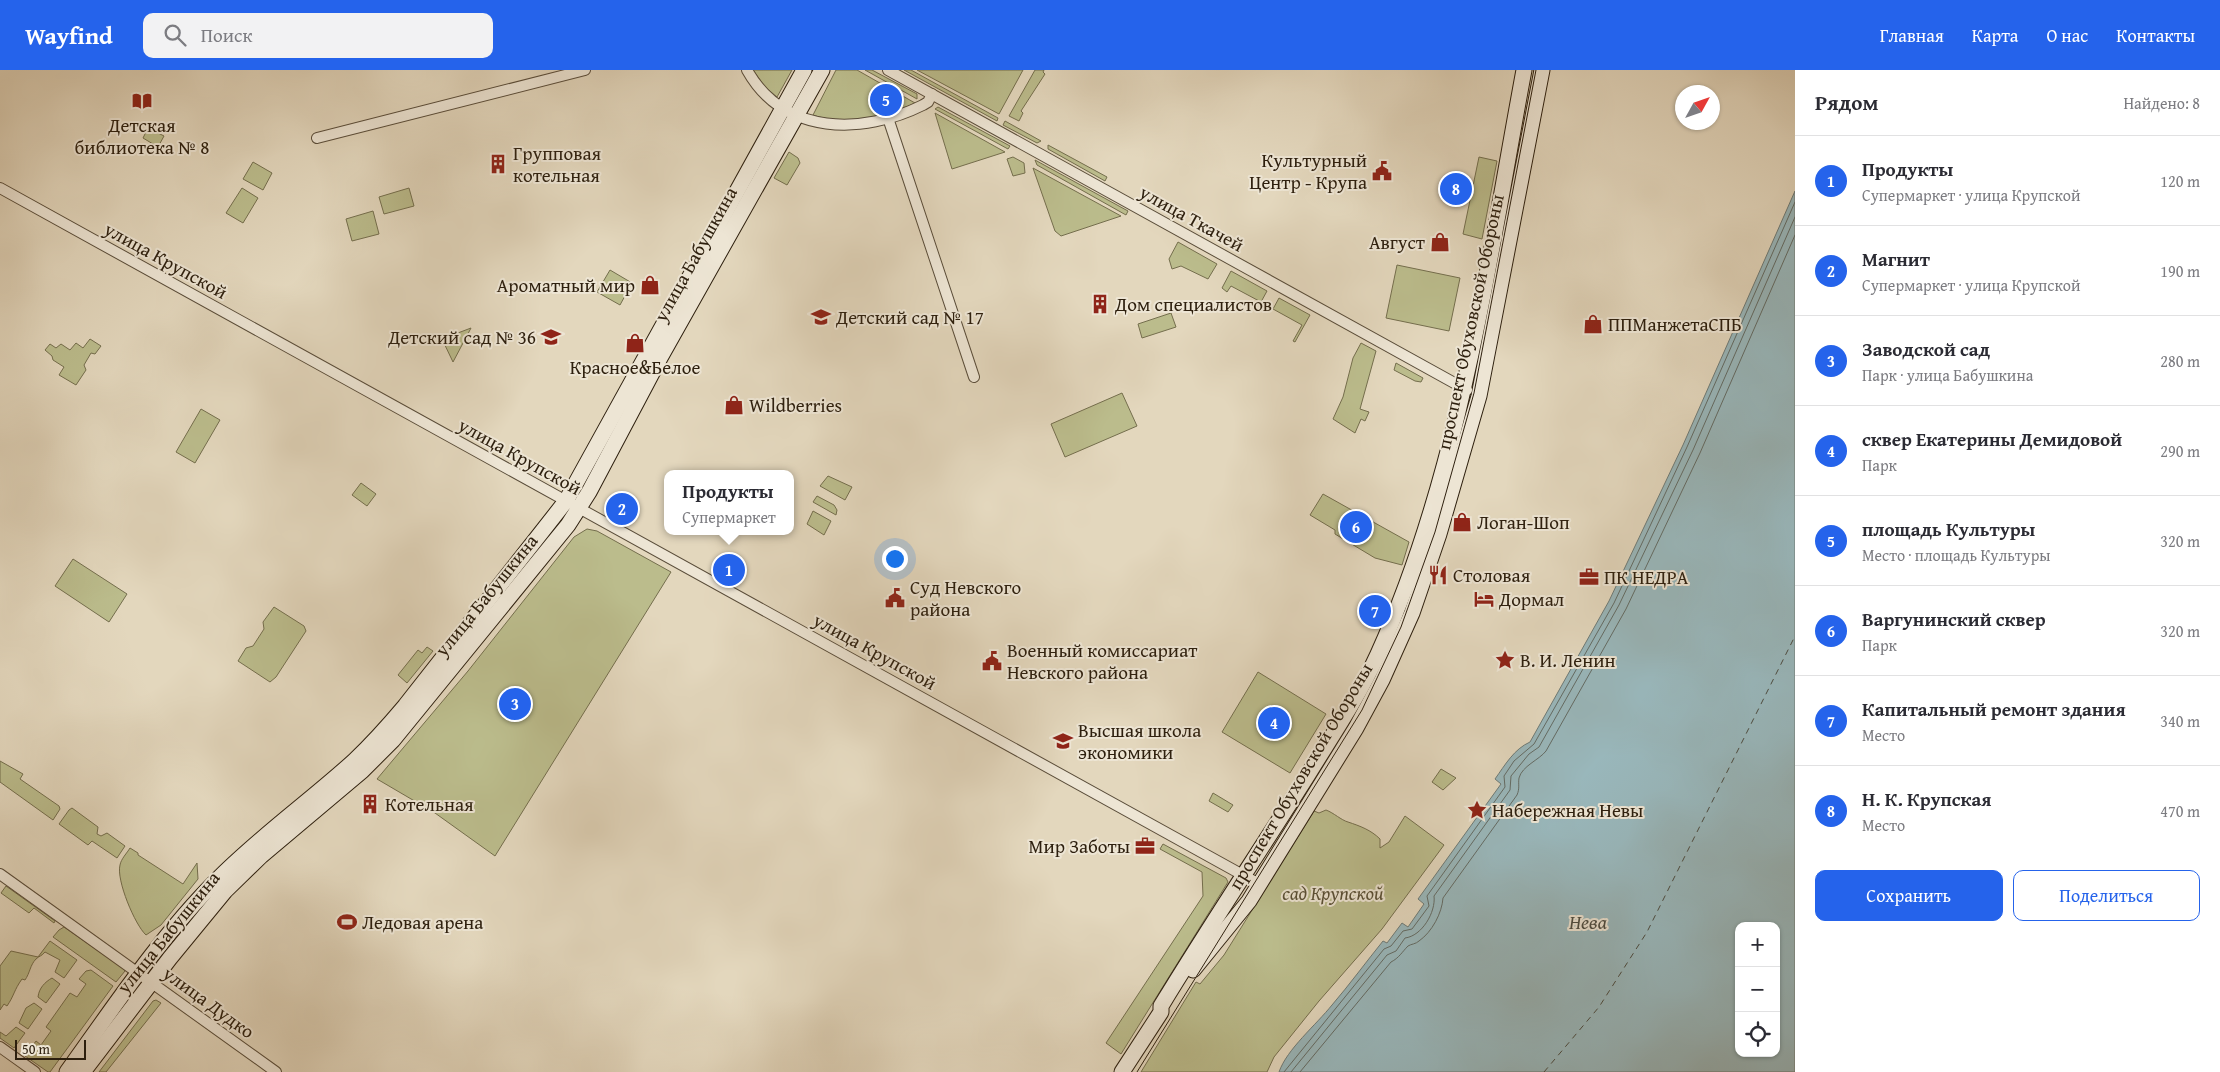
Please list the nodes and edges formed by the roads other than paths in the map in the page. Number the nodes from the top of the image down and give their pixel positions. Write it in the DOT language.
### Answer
graph roads {
  1 [pos="585,70"];
  2 [pos="747,70"];
  3 [pos="804,70"];
  4 [pos="822,70"];
  5 [pos="888,70"];
  6 [pos="1524,70"];
  7 [pos="1542,70"];
  8 [pos="932,94"];
  9 [pos="790,112"];
  10 [pos="888,118"];
  11 [pos="317,138"];
  12 [pos="0,188"];
  13 [pos="974,377"];
  14 [pos="1463,387"];
  15 [pos="1479,396"];
  16 [pos="573,505"];
  17 [pos="0,874"];
  18 [pos="1244,875"];
  19 [pos="1260,884"];
  20 [pos="145,978"];
  21 [pos="1160,1012"];
  22 [pos="0,1047"];
  23 [pos="35,1072"];
  24 [pos="68,1072"];
  25 [pos="83,1072"];
  26 [pos="276,1072"];
  27 [pos="1122,1072"];
  1 -- 11 [label="street"];
  2 -- 9 [label="street"];
  3 -- 9 [label="main road, улица Бабушкина"];
  4 -- 9 [label="main road, улица Бабушкина"];
  5 -- 8 [label="street, улица Ткачей"];
  6 -- 14 [label="main road, проспект Обуховской Обороны"];
  7 -- 15 [label="main road, проспект Обуховской Обороны"];
  8 -- 10 [label="street"];
  8 -- 14 [label="street, улица Ткачей"];
  9 -- 10 [label="street"];
  9 -- 16 [label="main road, улица Бабушкина"];
  10 -- 13 [label="street"];
  12 -- 16 [label="street, улица Крупской"];
  14 -- 15 [label="street, улица Ткачей"];
  14 -- 18 [label="main road, проспект Обуховской Обороны"];
  15 -- 19 [label="main road, проспект Обуховской Обороны"];
  16 -- 18 [label="street, улица Крупской"];
  16 -- 20 [label="main road, улица Бабушкина"];
  17 -- 20 [label="street, улица Дудко"];
  18 -- 19 [label="street, улица Крупской"];
  18 -- 21 [label="main road, проспект Обуховской Обороны"];
  19 -- 21 [label="main road, проспект Обуховской Обороны"];
  20 -- 24 [label="main road, улица Бабушкина"];
  20 -- 25 [label="main road, улица Бабушкина"];
  20 -- 26 [label="street, улица Дудко"];
  21 -- 27 [label="main road, проспект Обуховской Обороны"];
  22 -- 23 [label="street"];
}
